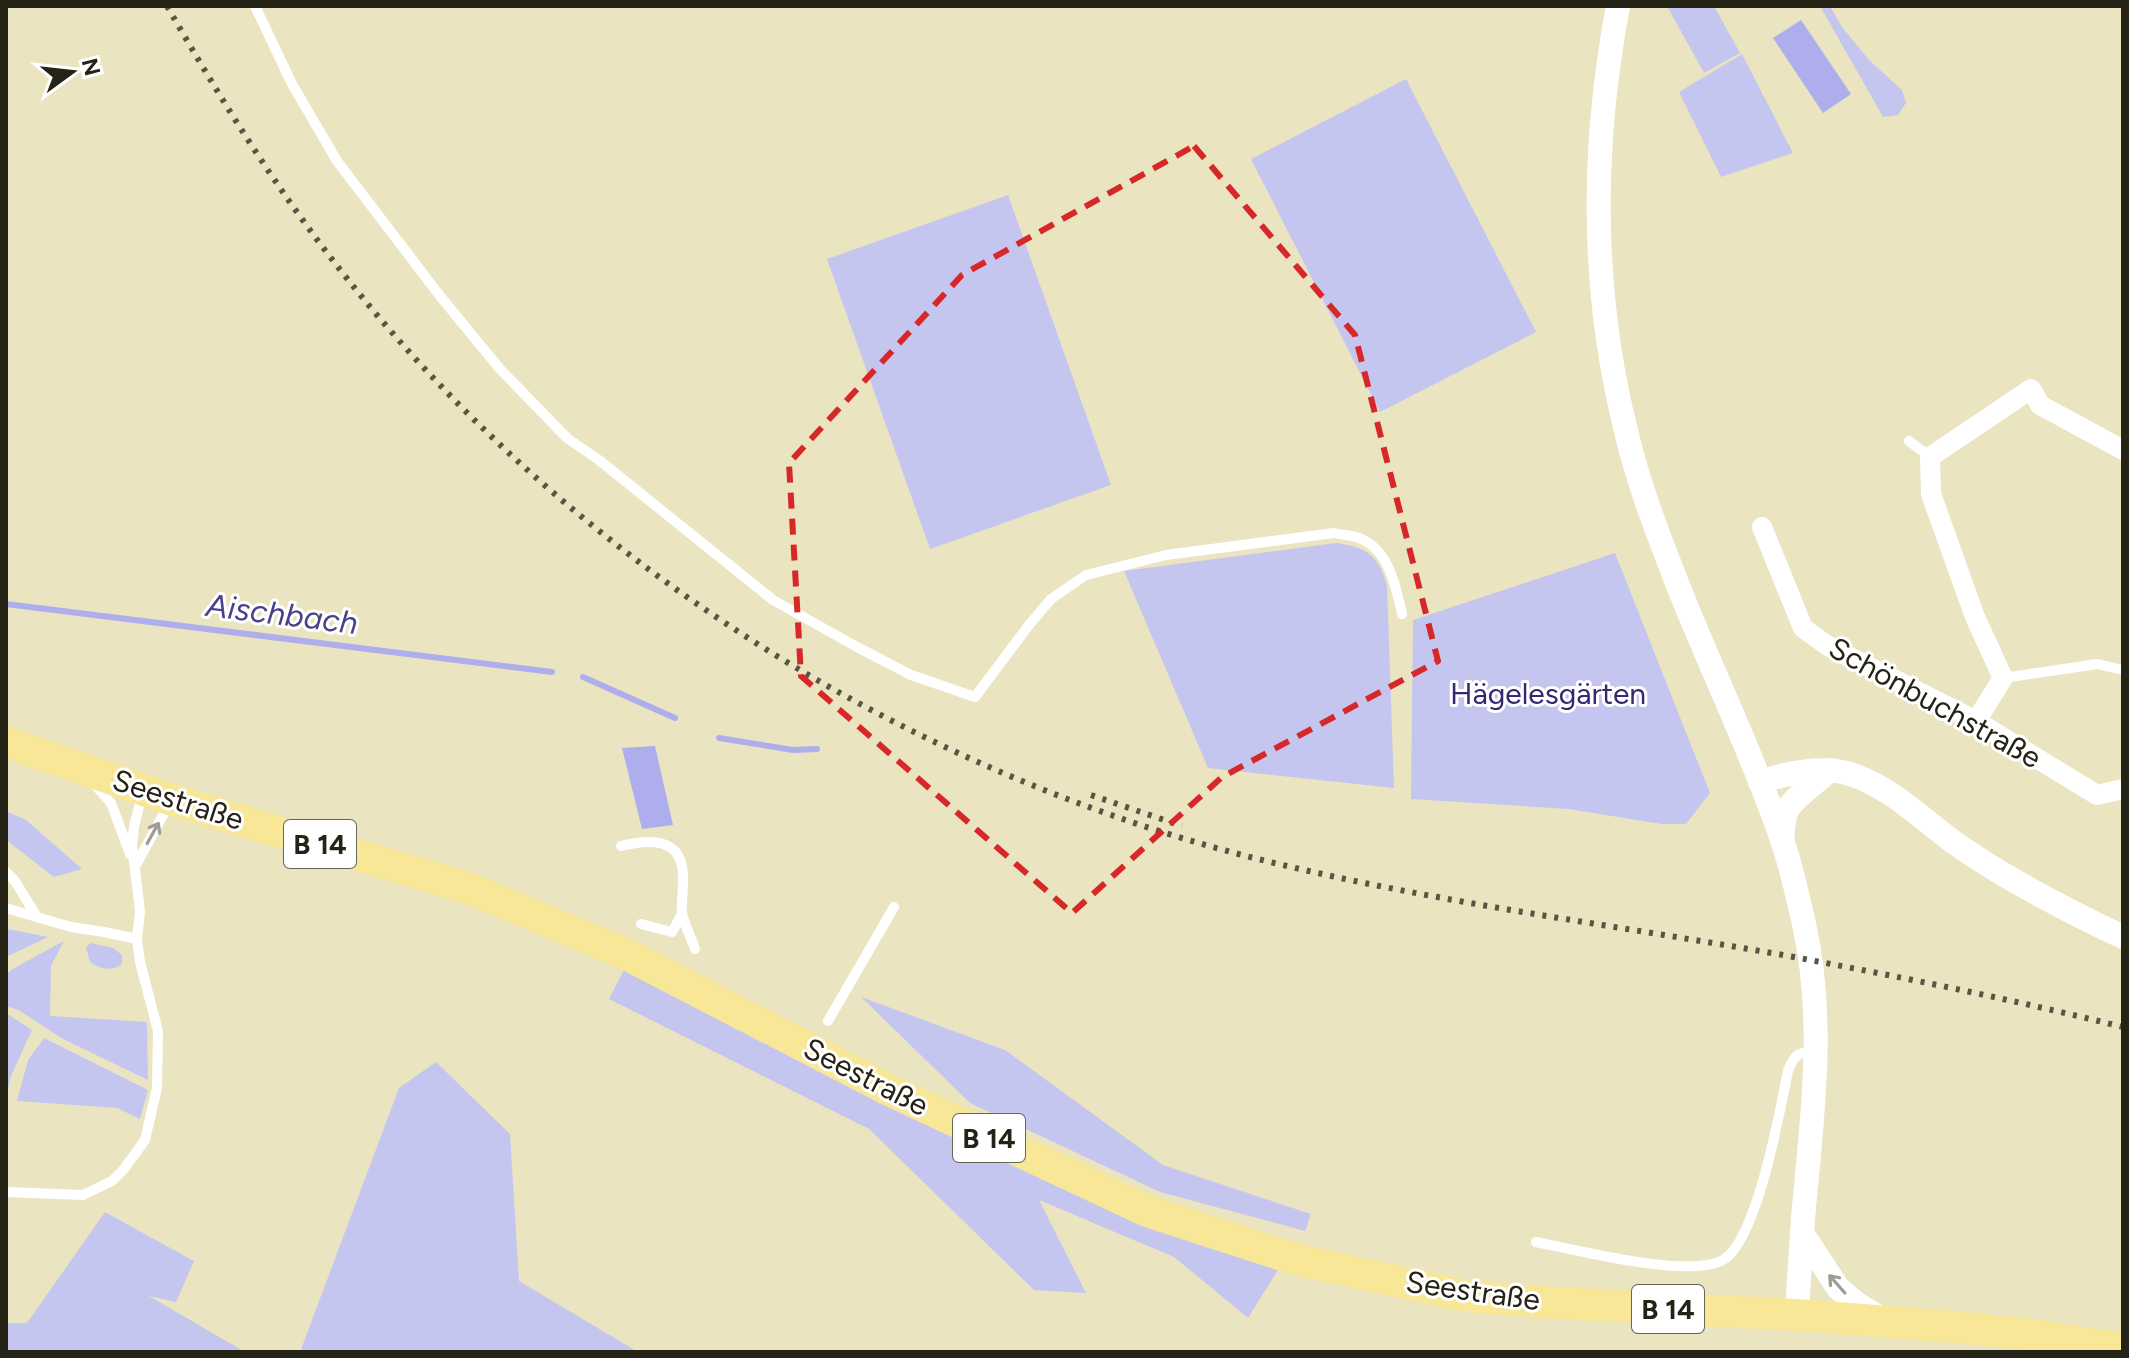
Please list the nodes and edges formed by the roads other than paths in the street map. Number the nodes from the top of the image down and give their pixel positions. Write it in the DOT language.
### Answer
graph roads {
  1 [pos="255,6"];
  2 [pos="1618,6"];
  3 [pos="1909,441"];
  4 [pos="2123,450"];
  5 [pos="1930,457"];
  6 [pos="1762,527"];
  7 [pos="1402,614"];
  8 [pos="2123,670"];
  9 [pos="2003,678"];
  10 [pos="1976,721"];
  11 [pos="6,742"];
  12 [pos="80,767"];
  13 [pos="1830,770"];
  14 [pos="1760,782"];
  15 [pos="2123,789"];
  16 [pos="158,794"];
  17 [pos="1782,841"];
  18 [pos="621,846"];
  19 [pos="135,867"];
  20 [pos="6,872"];
  21 [pos="894,907"];
  22 [pos="6,908"];
  23 [pos="682,914"];
  24 [pos="37,917"];
  25 [pos="641,924"];
  26 [pos="2123,937"];
  27 [pos="137,939"];
  28 [pos="695,949"];
  29 [pos="828,1021"];
  30 [pos="1816,1042"];
  31 [pos="6,1192"];
  32 [pos="1802,1233"];
  33 [pos="1536,1242"];
  34 [pos="1797,1315"];
  35 [pos="1886,1322"];
  36 [pos="2123,1349"];
  1 -- 7 [label="lane"];
  2 -- 14 [label="street"];
  3 -- 5 [label="lane"];
  4 -- 5 [label="street"];
  5 -- 9 [label="street"];
  6 -- 10 [label="street, Schönbuchstraße"];
  8 -- 9 [label="lane"];
  9 -- 10 [label="street"];
  10 -- 15 [label="street, Schönbuchstraße"];
  11 -- 12 [label="main road, Seestraße / B 14"];
  12 -- 16 [label="main road, Seestraße / B 14"];
  12 -- 19 [label="lane"];
  13 -- 14 [label="street"];
  13 -- 17 [label="street"];
  13 -- 26 [label="street"];
  14 -- 17 [label="street"];
  19 -- 16 [label="lane, one-way"];
  16 -- 19 [label="lane"];
  16 -- 34 [label="main road, Seestraße / B 14"];
  17 -- 30 [label="street"];
  18 -- 23 [label="lane"];
  19 -- 27 [label="lane"];
  20 -- 24 [label="lane"];
  21 -- 29 [label="lane"];
  22 -- 24 [label="lane"];
  23 -- 25 [label="lane"];
  23 -- 28 [label="lane"];
  24 -- 27 [label="lane"];
  27 -- 31 [label="lane"];
  30 -- 32 [label="street"];
  30 -- 33 [label="lane"];
  32 -- 34 [label="street"];
  35 -- 32 [label="street, one-way"];
  34 -- 35 [label="main road, B 14"];
  35 -- 36 [label="main road, B 14"];
}
